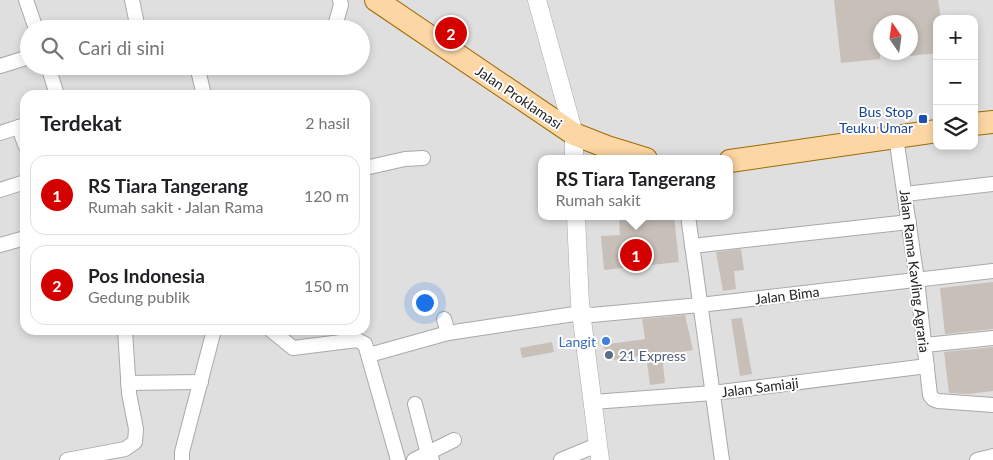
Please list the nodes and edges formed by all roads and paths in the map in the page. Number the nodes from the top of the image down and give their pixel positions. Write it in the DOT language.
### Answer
graph roads {
  1 [pos="26,0"];
  2 [pos="132,0"];
  3 [pos="340,0"];
  4 [pos="376,0"];
  5 [pos="537,0"];
  6 [pos="33,20"];
  7 [pos="136,20"];
  8 [pos="337,20"];
  9 [pos="20,60"];
  10 [pos="0,66"];
  11 [pos="51,75"];
  12 [pos="200,75"];
  13 [pos="56,90"];
  14 [pos="203,90"];
  15 [pos="993,122"];
  16 [pos="978,124"];
  17 [pos="20,127"];
  18 [pos="933,131"];
  19 [pos="0,133"];
  20 [pos="574,134"];
  21 [pos="896,137"];
  22 [pos="574,155"];
  23 [pos="633,155"];
  24 [pos="423,158"];
  25 [pos="733,161"];
  26 [pos="370,167"];
  27 [pos="20,184"];
  28 [pos="993,184"];
  29 [pos="0,190"];
  30 [pos="905,194"];
  31 [pos="576,220"];
  32 [pos="689,220"];
  33 [pos="909,222"];
  34 [pos="20,239"];
  35 [pos="0,245"];
  36 [pos="692,246"];
  37 [pos="993,271"];
  38 [pos="917,280"];
  39 [pos="700,305"];
  40 [pos="581,313"];
  41 [pos="444,318"];
  42 [pos="448,333"];
  43 [pos="125,335"];
  44 [pos="213,335"];
  45 [pos="277,335"];
  46 [pos="993,338"];
  47 [pos="925,345"];
  48 [pos="369,355"];
  49 [pos="927,366"];
  50 [pos="202,382"];
  51 [pos="128,383"];
  52 [pos="712,393"];
  53 [pos="593,402"];
  54 [pos="415,404"];
  55 [pos="993,405"];
  56 [pos="454,440"];
  57 [pos="598,452"];
  58 [pos="993,456"];
  59 [pos="430,457"];
  60 [pos="67,460"];
  61 [pos="182,460"];
  62 [pos="398,460"];
  63 [pos="414,460"];
  64 [pos="561,460"];
  65 [pos="722,460"];
  66 [pos="977,460"];
  1 -- 6 [label="street"];
  2 -- 7 [label="street"];
  3 -- 8 [label="street"];
  4 -- 20 [label="main road, Jalan Proklamasi"];
  5 -- 20 [label="street"];
  9 -- 10 [label="street"];
  11 -- 13 [label="street"];
  12 -- 14 [label="street"];
  15 -- 16 [label="main road"];
  17 -- 19 [label="street"];
  18 -- 21 [label="main road"];
  20 -- 22 [label="street"];
  20 -- 23 [label="main road, Jalan Proklamasi"];
  21 -- 25 [label="main road"];
  21 -- 30 [label="street, Jalan Rama Kavling Agraria"];
  24 -- 26 [label="street"];
  27 -- 29 [label="street"];
  28 -- 30 [label="street"];
  30 -- 33 [label="street, Jalan Rama Kavling Agraria"];
  31 -- 40 [label="street"];
  32 -- 36 [label="street"];
  33 -- 36 [label="street"];
  33 -- 38 [label="street, Jalan Rama Kavling Agraria"];
  34 -- 35 [label="street"];
  36 -- 39 [label="street"];
  37 -- 38 [label="street, Jalan Bima"];
  38 -- 39 [label="street, Jalan Bima"];
  38 -- 47 [label="street, Jalan Rama Kavling Agraria"];
  39 -- 40 [label="street, Jalan Bima"];
  39 -- 52 [label="street"];
  40 -- 42 [label="street, Jalan Bima"];
  40 -- 53 [label="street"];
  41 -- 42 [label="street"];
  42 -- 48 [label="street, Jalan Bima"];
  43 -- 51 [label="street"];
  44 -- 50 [label="street"];
  45 -- 48 [label="street"];
  46 -- 47 [label="street"];
  47 -- 49 [label="street, Jalan Rama Kavling Agraria"];
  48 -- 62 [label="street"];
  49 -- 52 [label="street, Jalan Samiaji"];
  49 -- 55 [label="street, Jalan Rama Kavling Agraria"];
  50 -- 51 [label="street"];
  50 -- 61 [label="street"];
  51 -- 60 [label="street"];
  52 -- 53 [label="street, Jalan Samiaji"];
  52 -- 65 [label="street"];
  53 -- 57 [label="street"];
  54 -- 59 [label="street"];
  56 -- 59 [label="street"];
  57 -- 64 [label="street"];
  58 -- 66 [label="street"];
  59 -- 63 [label="street"];
}
